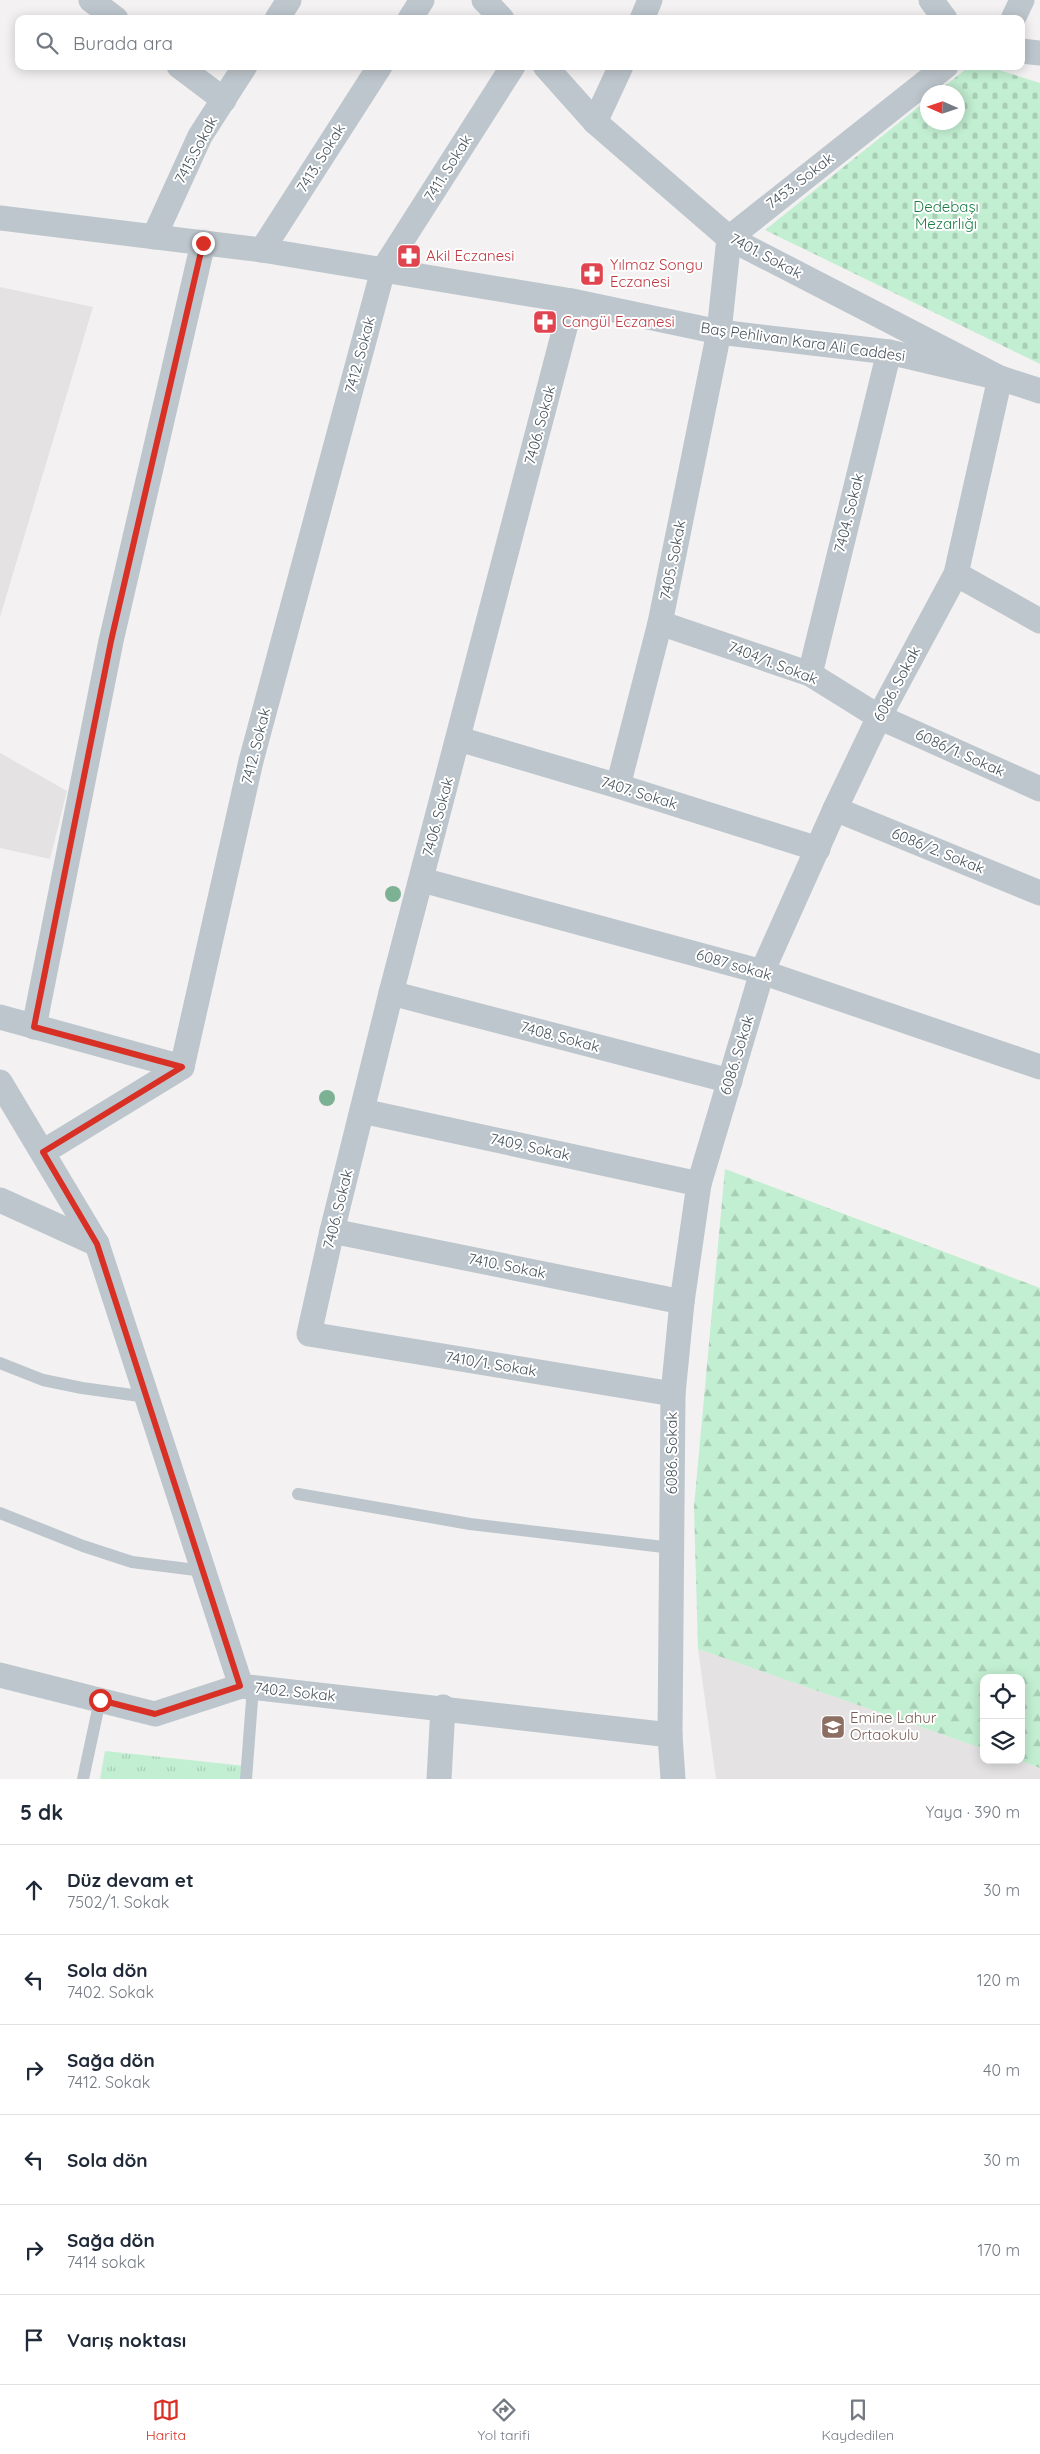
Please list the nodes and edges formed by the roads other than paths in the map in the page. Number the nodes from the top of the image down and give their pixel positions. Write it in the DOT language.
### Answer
graph roads {
  1 [pos="91,0"];
  2 [pos="290,0"];
  3 [pos="422,0"];
  4 [pos="650,0"];
  5 [pos="931,0"];
  6 [pos="1022,0"];
  7 [pos="111,15"];
  8 [pos="280,15"];
  9 [pos="413,15"];
  10 [pos="644,15"];
  11 [pos="943,15"];
  12 [pos="1015,15"];
  13 [pos="1025,52"];
  14 [pos="1040,53"];
  15 [pos="184,70"];
  16 [pos="243,70"];
  17 [pos="377,70"];
  18 [pos="509,70"];
  19 [pos="549,70"];
  20 [pos="619,70"];
  21 [pos="941,70"];
  22 [pos="224,100"];
  23 [pos="596,122"];
  24 [pos="0,218"];
  25 [pos="154,237"];
  26 [pos="729,238"];
  27 [pos="203,243"];
  28 [pos="262,250"];
  29 [pos="383,270"];
  30 [pos="572,301"];
  31 [pos="719,332"];
  32 [pos="889,352"];
  33 [pos="1000,378"];
  34 [pos="1040,391"];
  35 [pos="956,574"];
  36 [pos="1040,621"];
  37 [pos="660,623"];
  38 [pos="810,674"];
  39 [pos="879,717"];
  40 [pos="458,739"];
  41 [pos="618,786"];
  42 [pos="1040,789"];
  43 [pos="835,809"];
  44 [pos="818,850"];
  45 [pos="422,880"];
  46 [pos="1040,893"];
  47 [pos="762,972"];
  48 [pos="391,993"];
  49 [pos="0,1017"];
  50 [pos="34,1027"];
  51 [pos="182,1067"];
  52 [pos="1040,1067"];
  53 [pos="730,1081"];
  54 [pos="0,1082"];
  55 [pos="362,1111"];
  56 [pos="43,1152"];
  57 [pos="699,1184"];
  58 [pos="0,1200"];
  59 [pos="332,1231"];
  60 [pos="97,1244"];
  61 [pos="682,1302"];
  62 [pos="309,1334"];
  63 [pos="0,1363"];
  64 [pos="673,1394"];
  65 [pos="147,1397"];
  66 [pos="298,1494"];
  67 [pos="0,1513"];
  68 [pos="672,1548"];
  69 [pos="204,1571"];
  70 [pos="0,1675"];
  71 [pos="247,1686"];
  72 [pos="100,1700"];
  73 [pos="444,1707"];
  74 [pos="670,1735"];
  75 [pos="83,1779"];
  76 [pos="246,1779"];
  77 [pos="438,1779"];
  78 [pos="673,1779"];
  1 -- 7 [label="street"];
  2 -- 8 [label="street"];
  3 -- 9 [label="street"];
  4 -- 10 [label="street"];
  5 -- 11 [label="street"];
  6 -- 12 [label="street"];
  13 -- 14 [label="street"];
  15 -- 22 [label="street"];
  16 -- 22 [label="street, 7415.Sokak"];
  17 -- 28 [label="street, 7413. Sokak"];
  18 -- 29 [label="street, 7411. Sokak"];
  19 -- 23 [label="street, 7401. Sokak"];
  20 -- 23 [label="street"];
  21 -- 26 [label="street, 7453. Sokak"];
  22 -- 25 [label="street, 7415.Sokak"];
  23 -- 26 [label="street, 7401. Sokak"];
  24 -- 25 [label="street, Baş Pehlivan Kara Ali Caddesi"];
  25 -- 27 [label="street, Baş Pehlivan Kara Ali Caddesi"];
  26 -- 31 [label="street"];
  26 -- 33 [label="street, 7401. Sokak"];
  27 -- 28 [label="street, Baş Pehlivan Kara Ali Caddesi"];
  27 -- 50 [label="street"];
  28 -- 29 [label="street, Baş Pehlivan Kara Ali Caddesi"];
  29 -- 30 [label="street, Baş Pehlivan Kara Ali Caddesi"];
  29 -- 51 [label="street, 7412. Sokak"];
  30 -- 31 [label="street, Baş Pehlivan Kara Ali Caddesi"];
  30 -- 40 [label="street, 7406. Sokak"];
  31 -- 32 [label="street, Baş Pehlivan Kara Ali Caddesi"];
  31 -- 37 [label="street, 7405. Sokak"];
  32 -- 33 [label="street, Baş Pehlivan Kara Ali Caddesi"];
  32 -- 38 [label="street, 7404. Sokak"];
  33 -- 34 [label="street, Baş Pehlivan Kara Ali Caddesi"];
  33 -- 35 [label="street, 6086. Sokak"];
  35 -- 36 [label="street"];
  35 -- 39 [label="street, 6086. Sokak"];
  37 -- 38 [label="street, 7404/1. Sokak"];
  37 -- 41 [label="street, 7405. Sokak"];
  38 -- 39 [label="street, 7404/1. Sokak"];
  39 -- 42 [label="street, 6086/1. Sokak"];
  39 -- 43 [label="street, 6086. Sokak"];
  40 -- 41 [label="street, 7407. Sokak"];
  40 -- 45 [label="street, 7406. Sokak"];
  41 -- 44 [label="street, 7407. Sokak"];
  43 -- 44 [label="street, 6086. Sokak"];
  43 -- 46 [label="street, 6086/2. Sokak"];
  44 -- 47 [label="street, 6086. Sokak"];
  45 -- 47 [label="street, 6087 sokak"];
  45 -- 48 [label="street, 7406. Sokak"];
  47 -- 52 [label="street, 6087 sokak"];
  47 -- 53 [label="street, 6086. Sokak"];
  48 -- 53 [label="street, 7408. Sokak"];
  48 -- 55 [label="street, 7406. Sokak"];
  49 -- 50 [label="street"];
  50 -- 51 [label="street"];
  51 -- 56 [label="street"];
  53 -- 57 [label="street, 6086. Sokak"];
  54 -- 56 [label="street, 7402. Sokak"];
  55 -- 57 [label="street, 7409. Sokak"];
  55 -- 59 [label="street, 7406. Sokak"];
  56 -- 60 [label="street, 7402. Sokak"];
  57 -- 61 [label="street, 6086. Sokak"];
  58 -- 60 [label="street"];
  59 -- 61 [label="street, 7410. Sokak"];
  59 -- 62 [label="street, 7406. Sokak"];
  60 -- 65 [label="street, 7402. Sokak"];
  61 -- 64 [label="street, 6086. Sokak"];
  62 -- 64 [label="street, 7410/1. Sokak"];
  63 -- 65 [label="lane"];
  64 -- 68 [label="street, 6086. Sokak"];
  65 -- 69 [label="street, 7402. Sokak"];
  66 -- 68 [label="lane"];
  67 -- 69 [label="lane"];
  68 -- 74 [label="street, 6086. Sokak"];
  69 -- 71 [label="street, 7402. Sokak"];
  70 -- 72 [label="street"];
  71 -- 72 [label="street"];
  71 -- 73 [label="street, 7402. Sokak"];
  71 -- 76 [label="lane"];
  72 -- 75 [label="lane"];
  73 -- 74 [label="street, 7402. Sokak"];
  73 -- 77 [label="street"];
  74 -- 78 [label="street, 6086. Sokak"];
}
